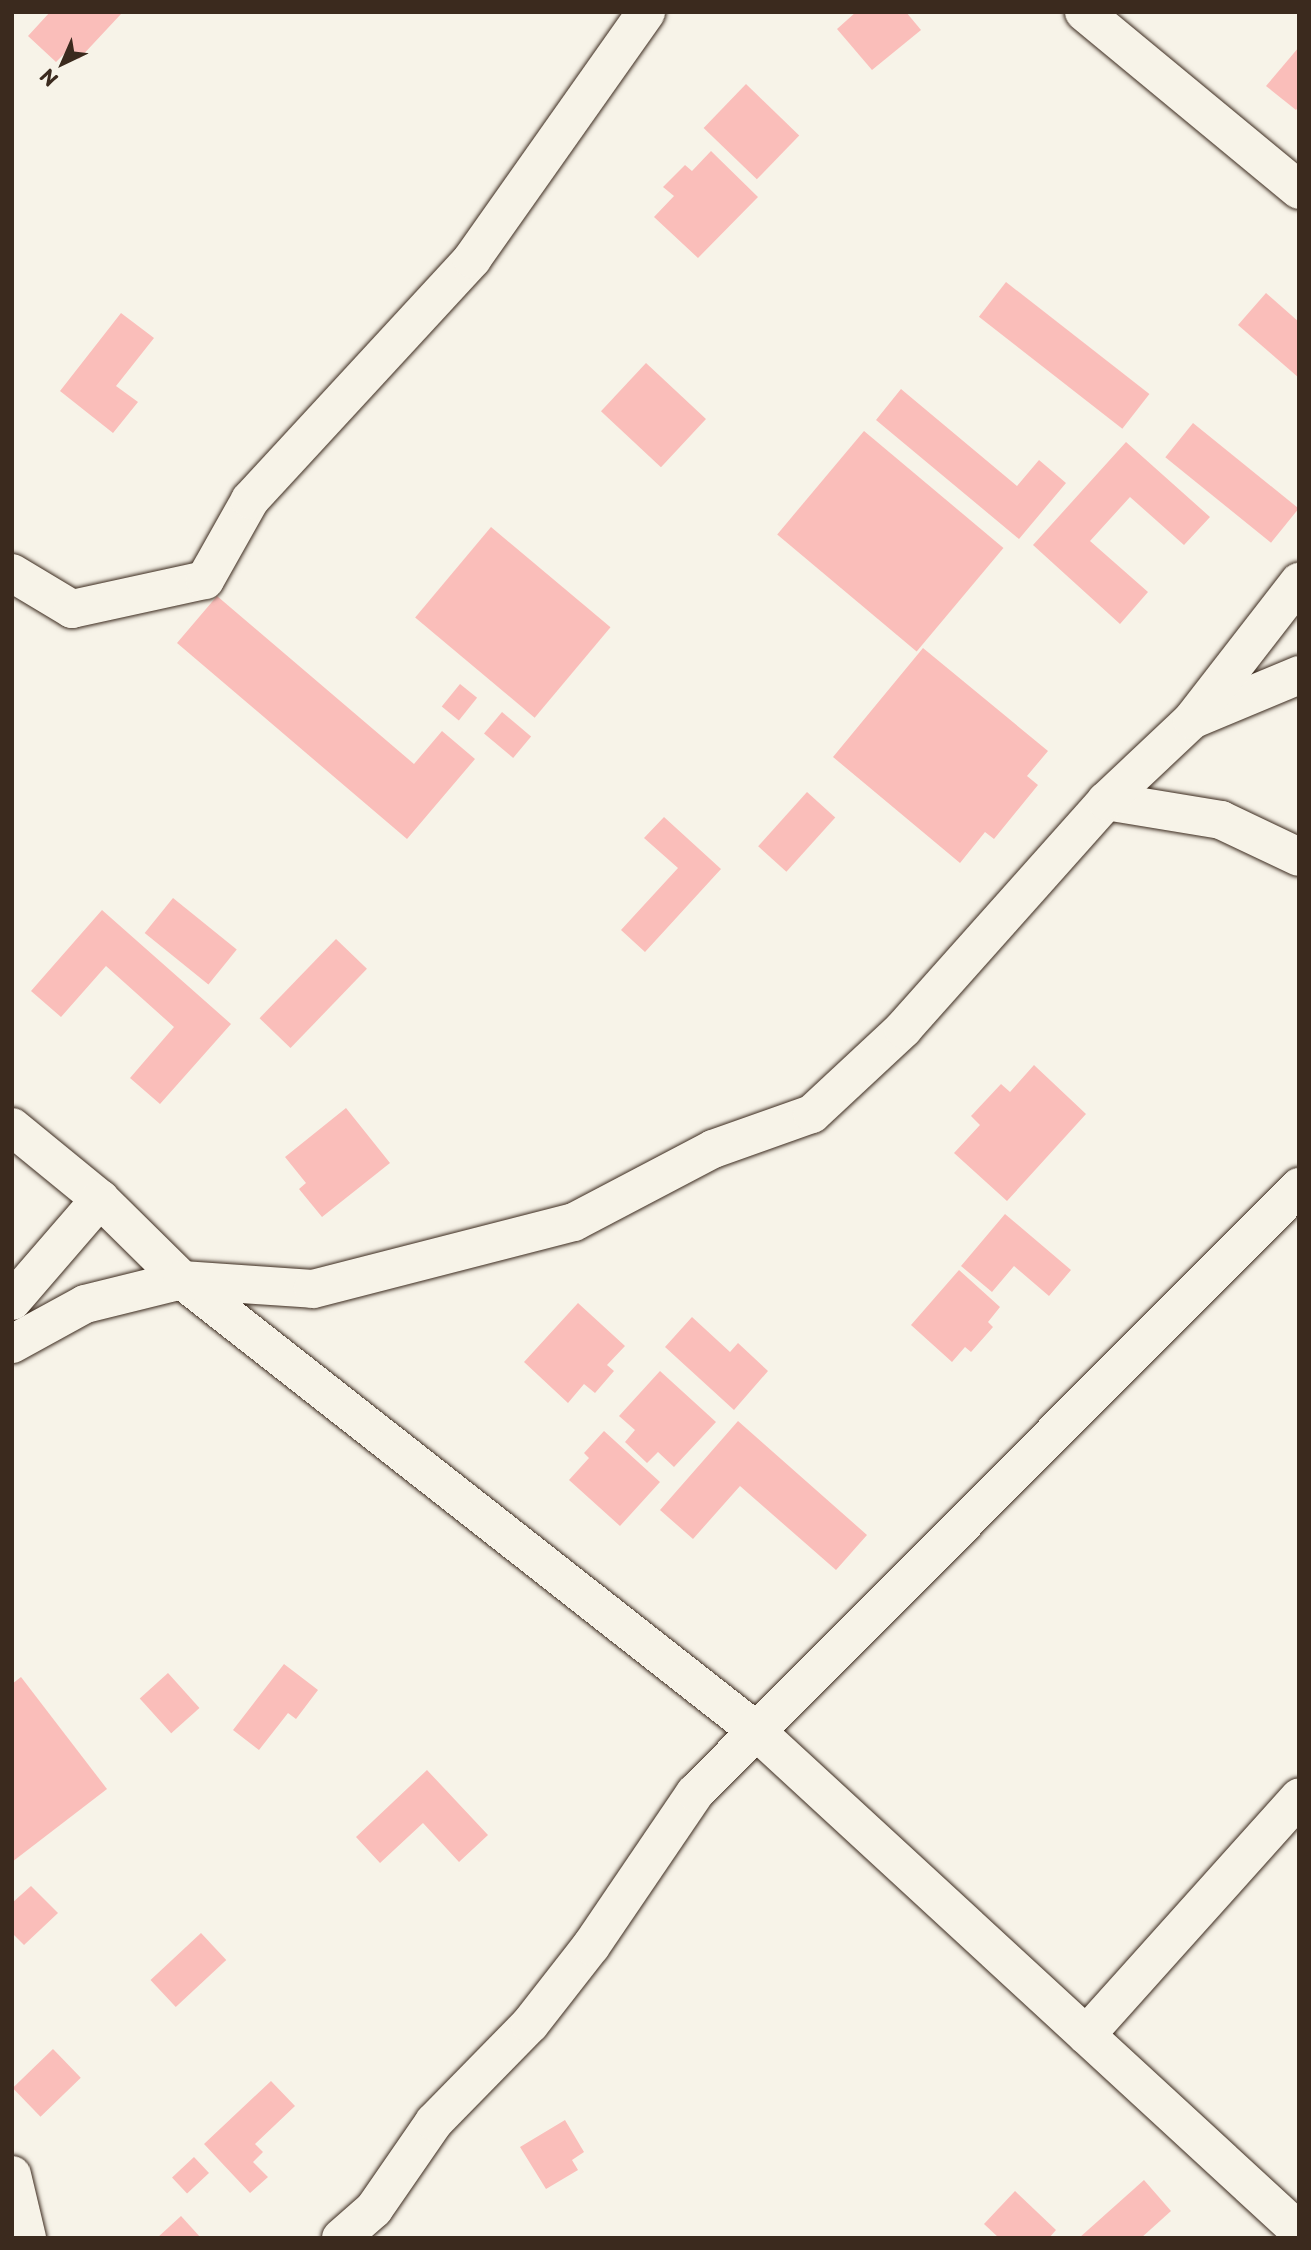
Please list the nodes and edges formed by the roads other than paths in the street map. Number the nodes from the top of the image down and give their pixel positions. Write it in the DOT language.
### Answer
graph roads {
  1 [pos="646,12"];
  2 [pos="1084,12"];
  3 [pos="1299,190"];
  4 [pos="12,573"];
  5 [pos="1299,582"];
  6 [pos="1299,675"];
  7 [pos="1192,720"];
  8 [pos="1106,801"];
  9 [pos="1299,857"];
  10 [pos="12,1127"];
  11 [pos="1299,1187"];
  12 [pos="100,1199"];
  13 [pos="183,1280"];
  14 [pos="12,1301"];
  15 [pos="12,1344"];
  16 [pos="754,1729"];
  17 [pos="1299,1798"];
  18 [pos="1086,2035"];
  19 [pos="12,2175"];
  20 [pos="1299,2231"];
  21 [pos="27,2238"];
  22 [pos="341,2238"];
  1 -- 4 [label="street"];
  2 -- 3 [label="street"];
  5 -- 7 [label="street"];
  6 -- 7 [label="street"];
  7 -- 8 [label="street"];
  8 -- 9 [label="street"];
  8 -- 13 [label="street"];
  10 -- 12 [label="street"];
  11 -- 16 [label="street"];
  12 -- 13 [label="street"];
  12 -- 14 [label="street"];
  13 -- 15 [label="street"];
  13 -- 16 [label="street"];
  16 -- 18 [label="street"];
  16 -- 22 [label="street"];
  17 -- 18 [label="street"];
  18 -- 20 [label="street"];
  19 -- 21 [label="street"];
}
